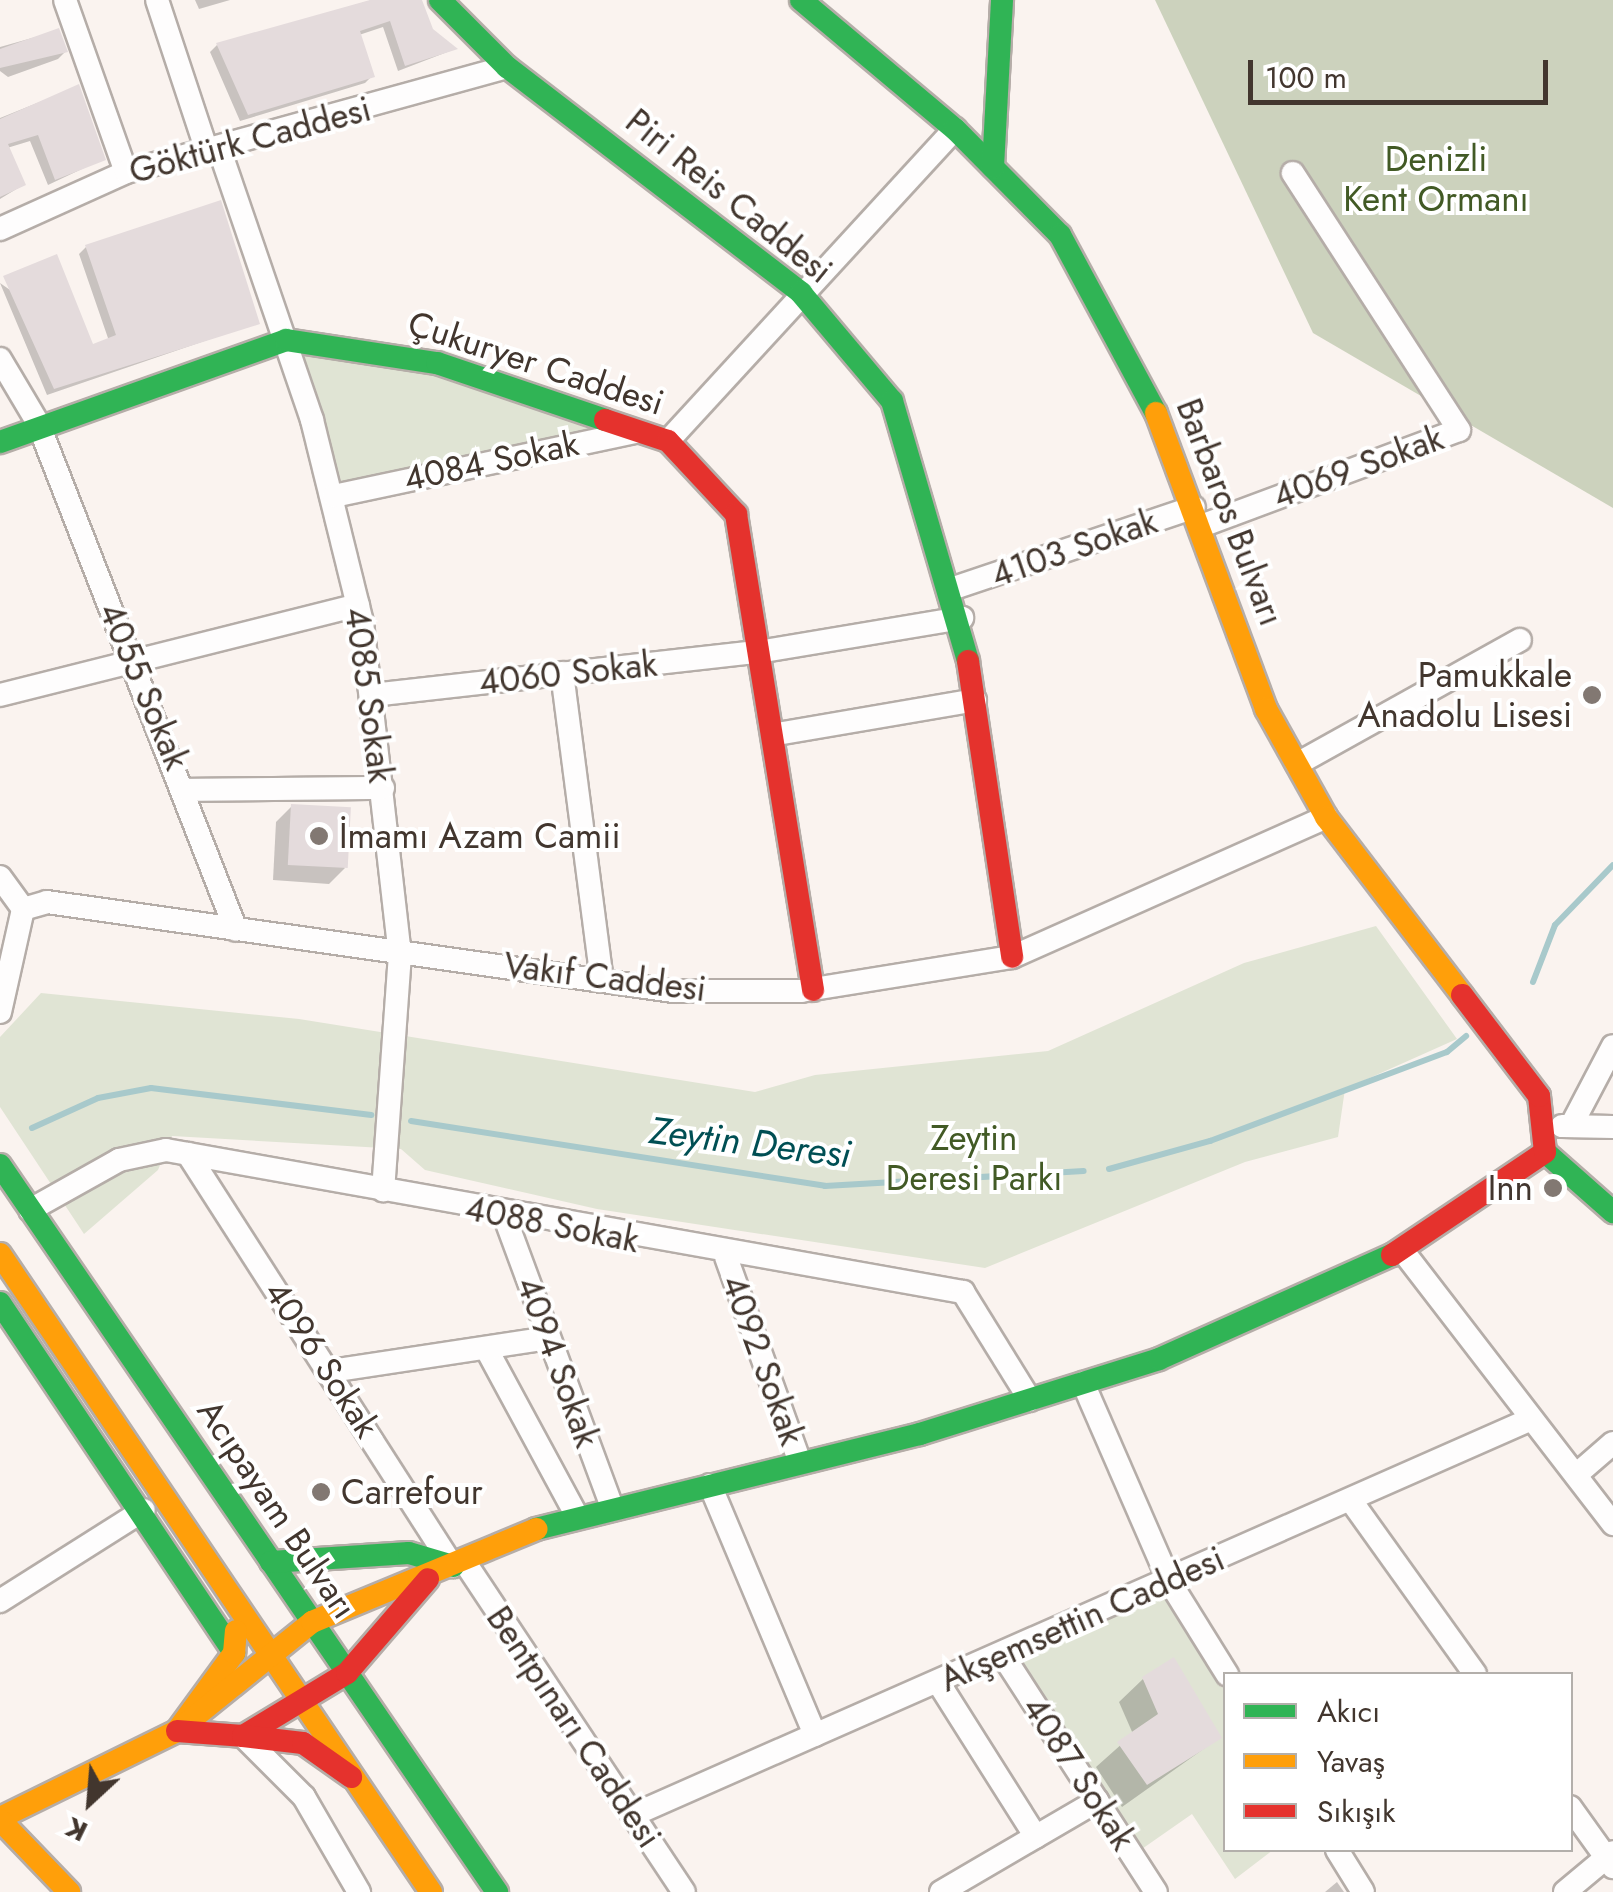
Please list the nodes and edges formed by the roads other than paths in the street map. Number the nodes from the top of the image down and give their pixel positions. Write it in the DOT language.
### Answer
graph roads {
  1 [pos="65,0"];
  2 [pos="157,0"];
  3 [pos="440,0"];
  4 [pos="801,0"];
  5 [pos="1002,0"];
  6 [pos="507,67"];
  7 [pos="955,130"];
  8 [pos="214,151"];
  9 [pos="993,168"];
  10 [pos="126,172"];
  11 [pos="1293,173"];
  12 [pos="0,229"];
  13 [pos="801,293"];
  14 [pos="284,334"];
  15 [pos="0,359"];
  16 [pos="42,434"];
  17 [pos="659,436"];
  18 [pos="0,442"];
  19 [pos="334,496"];
  20 [pos="1198,517"];
  21 [pos="954,588"];
  22 [pos="358,604"];
  23 [pos="962,618"];
  24 [pos="1520,640"];
  25 [pos="764,651"];
  26 [pos="131,660"];
  27 [pos="562,672"];
  28 [pos="0,695"];
  29 [pos="372,696"];
  30 [pos="975,700"];
  31 [pos="777,734"];
  32 [pos="1297,764"];
  33 [pos="383,788"];
  34 [pos="188,790"];
  35 [pos="1326,817"];
  36 [pos="0,877"];
  37 [pos="23,909"];
  38 [pos="236,930"];
  39 [pos="400,954"];
  40 [pos="1012,957"];
  41 [pos="602,979"];
  42 [pos="813,990"];
  43 [pos="0,1012"];
  44 [pos="1613,1046"];
  45 [pos="1560,1126"];
  46 [pos="1613,1127"];
  47 [pos="1545,1152"];
  48 [pos="188,1154"];
  49 [pos="0,1166"];
  50 [pos="383,1190"];
  51 [pos="30,1210"];
  52 [pos="1613,1212"];
  53 [pos="504,1216"];
  54 [pos="1402,1250"];
  55 [pos="0,1254"];
  56 [pos="726,1257"];
  57 [pos="0,1303"];
  58 [pos="549,1338"];
  59 [pos="486,1348"];
  60 [pos="331,1371"];
  61 [pos="1082,1383"];
  62 [pos="1030,1400"];
  63 [pos="1529,1420"];
  64 [pos="1613,1442"];
  65 [pos="800,1463"];
  66 [pos="1576,1475"];
  67 [pos="710,1485"];
  68 [pos="1352,1502"];
  69 [pos="613,1509"];
  70 [pos="144,1510"];
  71 [pos="578,1518"];
  72 [pos="1613,1524"];
  73 [pos="270,1562"];
  74 [pos="458,1564"];
  75 [pos="430,1576"];
  76 [pos="1168,1581"];
  77 [pos="240,1600"];
  78 [pos="0,1601"];
  79 [pos="312,1622"];
  80 [pos="274,1651"];
  81 [pos="234,1653"];
  82 [pos="1002,1654"];
  83 [pos="1226,1672"];
  84 [pos="1475,1672"];
  85 [pos="347,1674"];
  86 [pos="938,1682"];
  87 [pos="306,1698"];
  88 [pos="177,1731"];
  89 [pos="243,1736"];
  90 [pos="814,1736"];
  91 [pos="368,1789"];
  92 [pos="1097,1801"];
  93 [pos="1573,1811"];
  94 [pos="633,1815"];
  95 [pos="0,1819"];
  96 [pos="1036,1837"];
  97 [pos="1337,1852"];
  98 [pos="1611,1859"];
  99 [pos="70,1892"];
  100 [pos="359,1892"];
  101 [pos="415,1892"];
  102 [pos="431,1892"];
  103 [pos="497,1892"];
  104 [pos="684,1892"];
  105 [pos="941,1892"];
  106 [pos="1156,1892"];
  107 [pos="1363,1892"];
  108 [pos="1565,1892"];
  1 -- 10 [label="street"];
  2 -- 8 [label="street, 4085 Sokak"];
  3 -- 6 [label="street, Piri Reis Caddesi"];
  4 -- 7 [label="street, Barbaros Bulvarı"];
  5 -- 9 [label="street"];
  6 -- 8 [label="street, Göktürk Caddesi"];
  6 -- 13 [label="street, Piri Reis Caddesi"];
  7 -- 9 [label="street, Barbaros Bulvarı"];
  7 -- 13 [label="street"];
  8 -- 10 [label="street, Göktürk Caddesi"];
  8 -- 14 [label="street, 4085 Sokak"];
  9 -- 20 [label="street, Barbaros Bulvarı"];
  10 -- 12 [label="street, Göktürk Caddesi"];
  11 -- 20 [label="street, 4069 Sokak"];
  13 -- 17 [label="street"];
  13 -- 21 [label="street, Piri Reis Caddesi"];
  14 -- 16 [label="street, Çukuryer Caddesi"];
  14 -- 17 [label="street, Çukuryer Caddesi"];
  14 -- 19 [label="street, 4085 Sokak"];
  15 -- 16 [label="street, 4055 Sokak"];
  16 -- 18 [label="street, Çukuryer Caddesi"];
  16 -- 26 [label="street, 4055 Sokak"];
  17 -- 19 [label="street, 4084 Sokak"];
  17 -- 25 [label="street, Çukuryer Caddesi"];
  19 -- 22 [label="street, 4085 Sokak"];
  20 -- 21 [label="street, 4103 Sokak"];
  20 -- 32 [label="street, Barbaros Bulvarı"];
  21 -- 23 [label="street, Piri Reis Caddesi"];
  22 -- 26 [label="street"];
  22 -- 29 [label="street, 4085 Sokak"];
  23 -- 25 [label="street, 4060 Sokak"];
  23 -- 30 [label="street, Piri Reis Caddesi"];
  24 -- 32 [label="street"];
  25 -- 27 [label="street, 4060 Sokak"];
  25 -- 31 [label="street, Çukuryer Caddesi"];
  26 -- 28 [label="street"];
  26 -- 34 [label="street, 4055 Sokak"];
  27 -- 29 [label="street, 4060 Sokak"];
  27 -- 41 [label="street"];
  29 -- 33 [label="street, 4085 Sokak"];
  30 -- 31 [label="street"];
  30 -- 40 [label="street, Piri Reis Caddesi"];
  31 -- 42 [label="street, Çukuryer Caddesi"];
  32 -- 35 [label="street, Barbaros Bulvarı"];
  33 -- 34 [label="street"];
  33 -- 39 [label="street, 4085 Sokak"];
  34 -- 38 [label="street, 4055 Sokak"];
  35 -- 40 [label="street, Vakıf Caddesi"];
  35 -- 45 [label="street, Barbaros Bulvarı"];
  36 -- 37 [label="street"];
  37 -- 38 [label="street, Vakıf Caddesi"];
  37 -- 43 [label="street"];
  38 -- 39 [label="street, Vakıf Caddesi"];
  39 -- 41 [label="street, Vakıf Caddesi"];
  39 -- 50 [label="street, 4085 Sokak"];
  40 -- 42 [label="street, Vakıf Caddesi"];
  41 -- 42 [label="street, Vakıf Caddesi"];
  44 -- 45 [label="street"];
  45 -- 46 [label="street"];
  45 -- 47 [label="street"];
  47 -- 52 [label="street"];
  47 -- 54 [label="street"];
  48 -- 50 [label="street, 4088 Sokak"];
  48 -- 51 [label="street, 4088 Sokak"];
  48 -- 60 [label="street, 4096 Sokak"];
  49 -- 51 [label="street, Acıpayam Bulvarı"];
  50 -- 53 [label="street, 4088 Sokak"];
  51 -- 73 [label="street, Acıpayam Bulvarı"];
  53 -- 56 [label="street, 4088 Sokak"];
  53 -- 58 [label="street, 4094 Sokak"];
  54 -- 61 [label="street"];
  54 -- 63 [label="street"];
  55 -- 77 [label="street"];
  56 -- 62 [label="street, 4088 Sokak"];
  56 -- 65 [label="street, 4092 Sokak"];
  57 -- 70 [label="street"];
  58 -- 59 [label="street"];
  58 -- 69 [label="street, 4094 Sokak"];
  59 -- 60 [label="street"];
  59 -- 71 [label="street"];
  60 -- 74 [label="street, 4096 Sokak"];
  61 -- 62 [label="street"];
  61 -- 76 [label="street"];
  62 -- 65 [label="street"];
  63 -- 66 [label="street"];
  63 -- 68 [label="street, Akşemsettin Caddesi"];
  64 -- 66 [label="street"];
  65 -- 67 [label="street"];
  66 -- 72 [label="street"];
  67 -- 69 [label="street"];
  67 -- 90 [label="street"];
  68 -- 76 [label="street, Akşemsettin Caddesi"];
  68 -- 84 [label="street"];
  69 -- 71 [label="street"];
  70 -- 78 [label="street"];
  70 -- 81 [label="street"];
  71 -- 74 [label="street"];
  73 -- 74 [label="street"];
  73 -- 79 [label="street, Acıpayam Bulvarı"];
  74 -- 75 [label="street"];
  74 -- 94 [label="street, Bentpınarı Caddesi"];
  75 -- 79 [label="street"];
  75 -- 85 [label="street"];
  76 -- 82 [label="street, Akşemsettin Caddesi"];
  76 -- 83 [label="street"];
  77 -- 80 [label="street"];
  77 -- 81 [label="street"];
  79 -- 80 [label="street"];
  79 -- 85 [label="street, Acıpayam Bulvarı"];
  80 -- 87 [label="street"];
  80 -- 88 [label="street"];
  81 -- 88 [label="street"];
  82 -- 86 [label="street, Akşemsettin Caddesi"];
  82 -- 92 [label="street, 4087 Sokak"];
  85 -- 87 [label="street"];
  85 -- 103 [label="street, Acıpayam Bulvarı"];
  86 -- 90 [label="street, Akşemsettin Caddesi"];
  86 -- 96 [label="street"];
  87 -- 89 [label="street"];
  87 -- 91 [label="street"];
  88 -- 89 [label="street"];
  88 -- 95 [label="street"];
  89 -- 91 [label="street"];
  89 -- 100 [label="street"];
  90 -- 94 [label="street, Akşemsettin Caddesi"];
  91 -- 101 [label="street"];
  91 -- 102 [label="street"];
  92 -- 96 [label="street"];
  92 -- 106 [label="street, 4087 Sokak"];
  93 -- 98 [label="street"];
  94 -- 104 [label="street, Bentpınarı Caddesi"];
  95 -- 99 [label="street"];
  96 -- 105 [label="street"];
  97 -- 107 [label="street"];
  98 -- 108 [label="street"];
}
